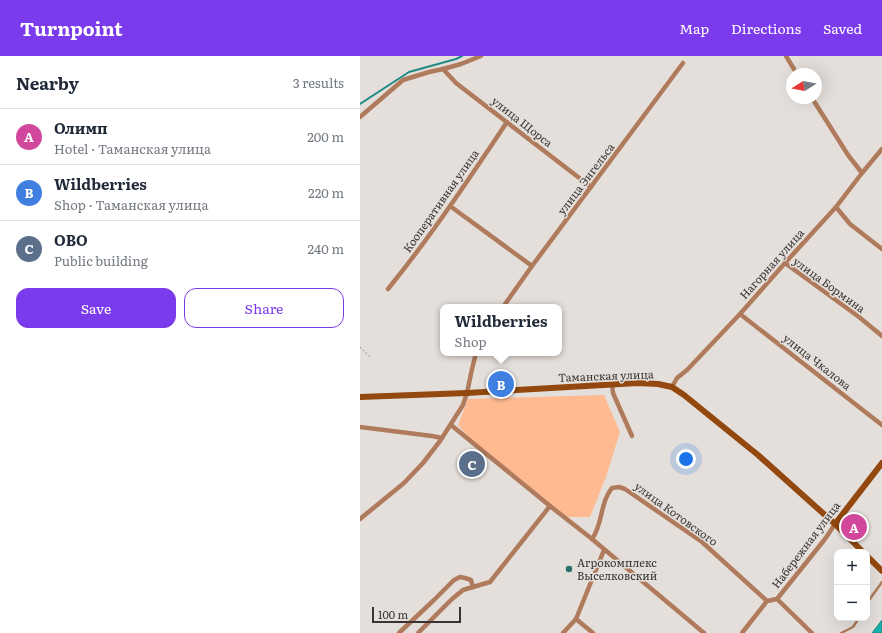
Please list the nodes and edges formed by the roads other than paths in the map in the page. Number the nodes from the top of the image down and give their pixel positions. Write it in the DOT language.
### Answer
graph roads {
  1 [pos="481,56"];
  2 [pos="786,56"];
  3 [pos="684,63"];
  4 [pos="793,68"];
  5 [pos="443,69"];
  6 [pos="816,104"];
  7 [pos="360,117"];
  8 [pos="507,122"];
  9 [pos="882,149"];
  10 [pos="862,173"];
  11 [pos="591,187"];
  12 [pos="450,206"];
  13 [pos="836,208"];
  14 [pos="882,249"];
  15 [pos="784,263"];
  16 [pos="532,266"];
  17 [pos="388,289"];
  18 [pos="505,304"];
  19 [pos="740,314"];
  20 [pos="882,336"];
  21 [pos="475,356"];
  22 [pos="612,384"];
  23 [pos="672,386"];
  24 [pos="467,393"];
  25 [pos="360,397"];
  26 [pos="451,425"];
  27 [pos="882,425"];
  28 [pos="360,427"];
  29 [pos="632,436"];
  30 [pos="442,438"];
  31 [pos="882,463"];
  32 [pos="550,506"];
  33 [pos="360,519"];
  34 [pos="835,524"];
  35 [pos="592,539"];
  36 [pos="860,549"];
  37 [pos="604,550"];
  38 [pos="870,559"];
  39 [pos="882,571"];
  40 [pos="882,582"];
  41 [pos="473,587"];
  42 [pos="777,599"];
  43 [pos="870,599"];
  44 [pos="767,601"];
  45 [pos="576,619"];
  46 [pos="856,621"];
  47 [pos="399,633"];
  48 [pos="418,633"];
  49 [pos="564,633"];
  50 [pos="593,633"];
  51 [pos="704,633"];
  52 [pos="742,633"];
  53 [pos="812,633"];
  54 [pos="841,633"];
  1 -- 5 [label="street"];
  2 -- 4 [label="street"];
  3 -- 11 [label="street, улица Энгельса"];
  5 -- 7 [label="street"];
  5 -- 8 [label="street, улица Щорса"];
  6 -- 10 [label="street"];
  8 -- 11 [label="street, улица Щорса"];
  8 -- 12 [label="street, Кооперативная улица"];
  9 -- 10 [label="street, Нагорная улица"];
  10 -- 13 [label="street, Нагорная улица"];
  11 -- 16 [label="street, улица Энгельса"];
  12 -- 16 [label="street"];
  12 -- 17 [label="street, Кооперативная улица"];
  13 -- 14 [label="street"];
  13 -- 15 [label="street, Нагорная улица"];
  15 -- 19 [label="street, Нагорная улица"];
  15 -- 20 [label="street, улица Бормина"];
  16 -- 18 [label="street, улица Энгельса"];
  19 -- 23 [label="street, Нагорная улица"];
  19 -- 27 [label="street, улица Чкалова"];
  21 -- 24 [label="street"];
  22 -- 23 [label="street, Таманская улица"];
  22 -- 24 [label="street, Таманская улица"];
  22 -- 29 [label="street"];
  23 -- 34 [label="street"];
  24 -- 25 [label="street, Таманская улица"];
  24 -- 26 [label="street"];
  26 -- 30 [label="street"];
  26 -- 32 [label="street"];
  28 -- 30 [label="street"];
  30 -- 33 [label="street"];
  31 -- 34 [label="street, Набережная улица"];
  32 -- 35 [label="street"];
  32 -- 41 [label="street"];
  34 -- 36 [label="street"];
  34 -- 42 [label="street, Набережная улица"];
  35 -- 37 [label="street"];
  35 -- 44 [label="street, улица Котовского"];
  37 -- 45 [label="street"];
  37 -- 51 [label="street"];
  38 -- 39 [label="street"];
  40 -- 43 [label="lane"];
  41 -- 47 [label="street"];
  41 -- 48 [label="street"];
  42 -- 44 [label="street, Набережная улица"];
  42 -- 53 [label="street"];
  44 -- 52 [label="street, Набережная улица"];
  45 -- 49 [label="street"];
  45 -- 50 [label="street"];
  46 -- 54 [label="lane"];
}
